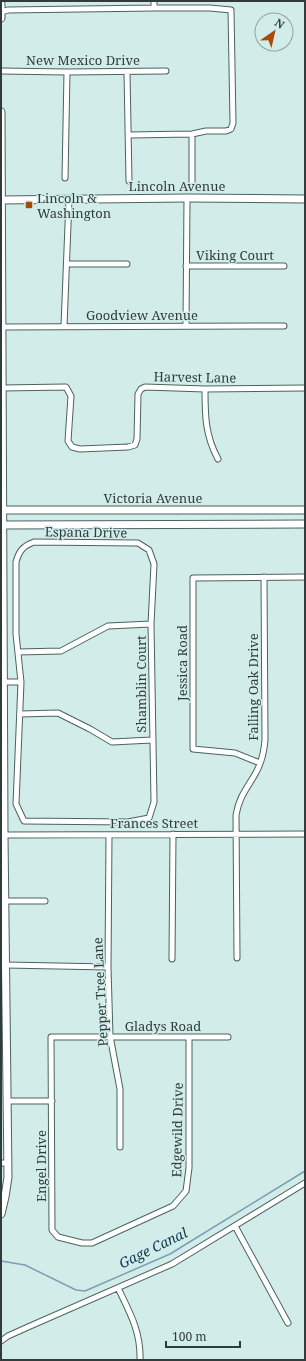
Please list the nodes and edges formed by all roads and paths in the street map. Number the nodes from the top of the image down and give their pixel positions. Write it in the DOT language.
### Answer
graph roads {
  1 [pos="154,1"];
  2 [pos="1,4"];
  3 [pos="154,8"];
  4 [pos="1,12"];
  5 [pos="1,18"];
  6 [pos="1,71"];
  7 [pos="166,71"];
  8 [pos="67,72"];
  9 [pos="128,72"];
  10 [pos="1,112"];
  11 [pos="192,134"];
  12 [pos="129,135"];
  13 [pos="65,178"];
  14 [pos="129,181"];
  15 [pos="192,182"];
  16 [pos="186,198"];
  17 [pos="305,198"];
  18 [pos="69,199"];
  19 [pos="1,200"];
  20 [pos="67,264"];
  21 [pos="127,264"];
  22 [pos="186,266"];
  23 [pos="284,266"];
  24 [pos="64,326"];
  25 [pos="186,326"];
  26 [pos="284,326"];
  27 [pos="2,327"];
  28 [pos="2,388"];
  29 [pos="305,388"];
  30 [pos="205,389"];
  31 [pos="218,459"];
  32 [pos="2,510"];
  33 [pos="305,510"];
  34 [pos="305,524"];
  35 [pos="2,525"];
  36 [pos="149,550"];
  37 [pos="264,577"];
  38 [pos="305,577"];
  39 [pos="151,624"];
  40 [pos="18,652"];
  41 [pos="4,682"];
  42 [pos="21,682"];
  43 [pos="20,714"];
  44 [pos="152,740"];
  45 [pos="260,763"];
  46 [pos="173,834"];
  47 [pos="235,834"];
  48 [pos="305,834"];
  49 [pos="4,835"];
  50 [pos="109,835"];
  51 [pos="5,901"];
  52 [pos="45,901"];
  53 [pos="236,958"];
  54 [pos="172,959"];
  55 [pos="6,965"];
  56 [pos="108,967"];
  57 [pos="51,1036"];
  58 [pos="110,1036"];
  59 [pos="189,1037"];
  60 [pos="228,1037"];
  61 [pos="7,1101"];
  62 [pos="52,1101"];
  63 [pos="120,1147"];
  64 [pos="4,1163"];
  65 [pos="305,1183"];
  66 [pos="1,1214"];
  67 [pos="235,1226"];
  68 [pos="52,1230"];
  69 [pos="118,1288"];
  70 [pos="288,1323"];
  71 [pos="1,1341"];
  72 [pos="140,1360"];
  1 -- 3 [label="street"];
  2 -- 4 [label="main road"];
  3 -- 4 [label="street"];
  3 -- 11 [label="street"];
  4 -- 5 [label="main road"];
  6 -- 8 [label="street, New Mexico Drive"];
  7 -- 9 [label="street, New Mexico Drive"];
  8 -- 9 [label="street, New Mexico Drive"];
  8 -- 13 [label="street"];
  9 -- 12 [label="street"];
  10 -- 19 [label="main road"];
  11 -- 12 [label="street"];
  11 -- 15 [label="street"];
  12 -- 14 [label="street"];
  16 -- 17 [label="main road, Lincoln Avenue"];
  16 -- 18 [label="main road, Lincoln Avenue"];
  16 -- 22 [label="street"];
  18 -- 19 [label="main road, Lincoln Avenue"];
  18 -- 20 [label="street"];
  19 -- 27 [label="main road"];
  20 -- 21 [label="street"];
  20 -- 24 [label="street"];
  22 -- 23 [label="street, Viking Court"];
  22 -- 25 [label="street"];
  24 -- 25 [label="street, Goodview Avenue"];
  24 -- 27 [label="street, Goodview Avenue"];
  25 -- 26 [label="street, Goodview Avenue"];
  27 -- 28 [label="main road"];
  28 -- 30 [label="street, Harvest Lane"];
  28 -- 32 [label="main road"];
  29 -- 30 [label="street, Harvest Lane"];
  30 -- 31 [label="street"];
  32 -- 33 [label="main road, Victoria Avenue"];
  32 -- 35 [label="main road"];
  34 -- 35 [label="main road, Victoria Avenue"];
  35 -- 41 [label="main road"];
  36 -- 39 [label="street, Shamblin Court"];
  36 -- 40 [label="street, Espana Drive"];
  37 -- 38 [label="street"];
  37 -- 45 [label="street, Falling Oak Drive"];
  37 -- 45 [label="street, Jessica Road"];
  39 -- 40 [label="street"];
  39 -- 44 [label="street, Shamblin Court"];
  40 -- 42 [label="street"];
  41 -- 42 [label="street"];
  41 -- 49 [label="main road"];
  42 -- 43 [label="street"];
  43 -- 44 [label="street"];
  43 -- 44 [label="street, Shamblin Court"];
  45 -- 47 [label="street, Falling Oak Drive"];
  46 -- 47 [label="street, Frances Street"];
  46 -- 50 [label="street, Frances Street"];
  46 -- 54 [label="street"];
  47 -- 48 [label="street, Frances Street"];
  47 -- 53 [label="street, Falling Oak Drive"];
  49 -- 50 [label="street, Frances Street"];
  49 -- 51 [label="main road"];
  50 -- 56 [label="street, Pepper Tree Lane"];
  51 -- 52 [label="street"];
  51 -- 55 [label="main road"];
  55 -- 56 [label="street"];
  55 -- 61 [label="main road"];
  56 -- 58 [label="street, Pepper Tree Lane"];
  57 -- 58 [label="street, Gladys Road"];
  57 -- 62 [label="street, Engel Drive"];
  58 -- 59 [label="street, Gladys Road"];
  58 -- 63 [label="street, Pepper Tree Lane"];
  59 -- 60 [label="street, Gladys Road"];
  59 -- 68 [label="street, Edgewild Drive"];
  61 -- 62 [label="street"];
  61 -- 64 [label="main road"];
  62 -- 68 [label="street, Engel Drive"];
  64 -- 66 [label="main road"];
  65 -- 67 [label="street"];
  67 -- 69 [label="street"];
  67 -- 70 [label="street"];
  69 -- 71 [label="street"];
  69 -- 72 [label="street"];
}
